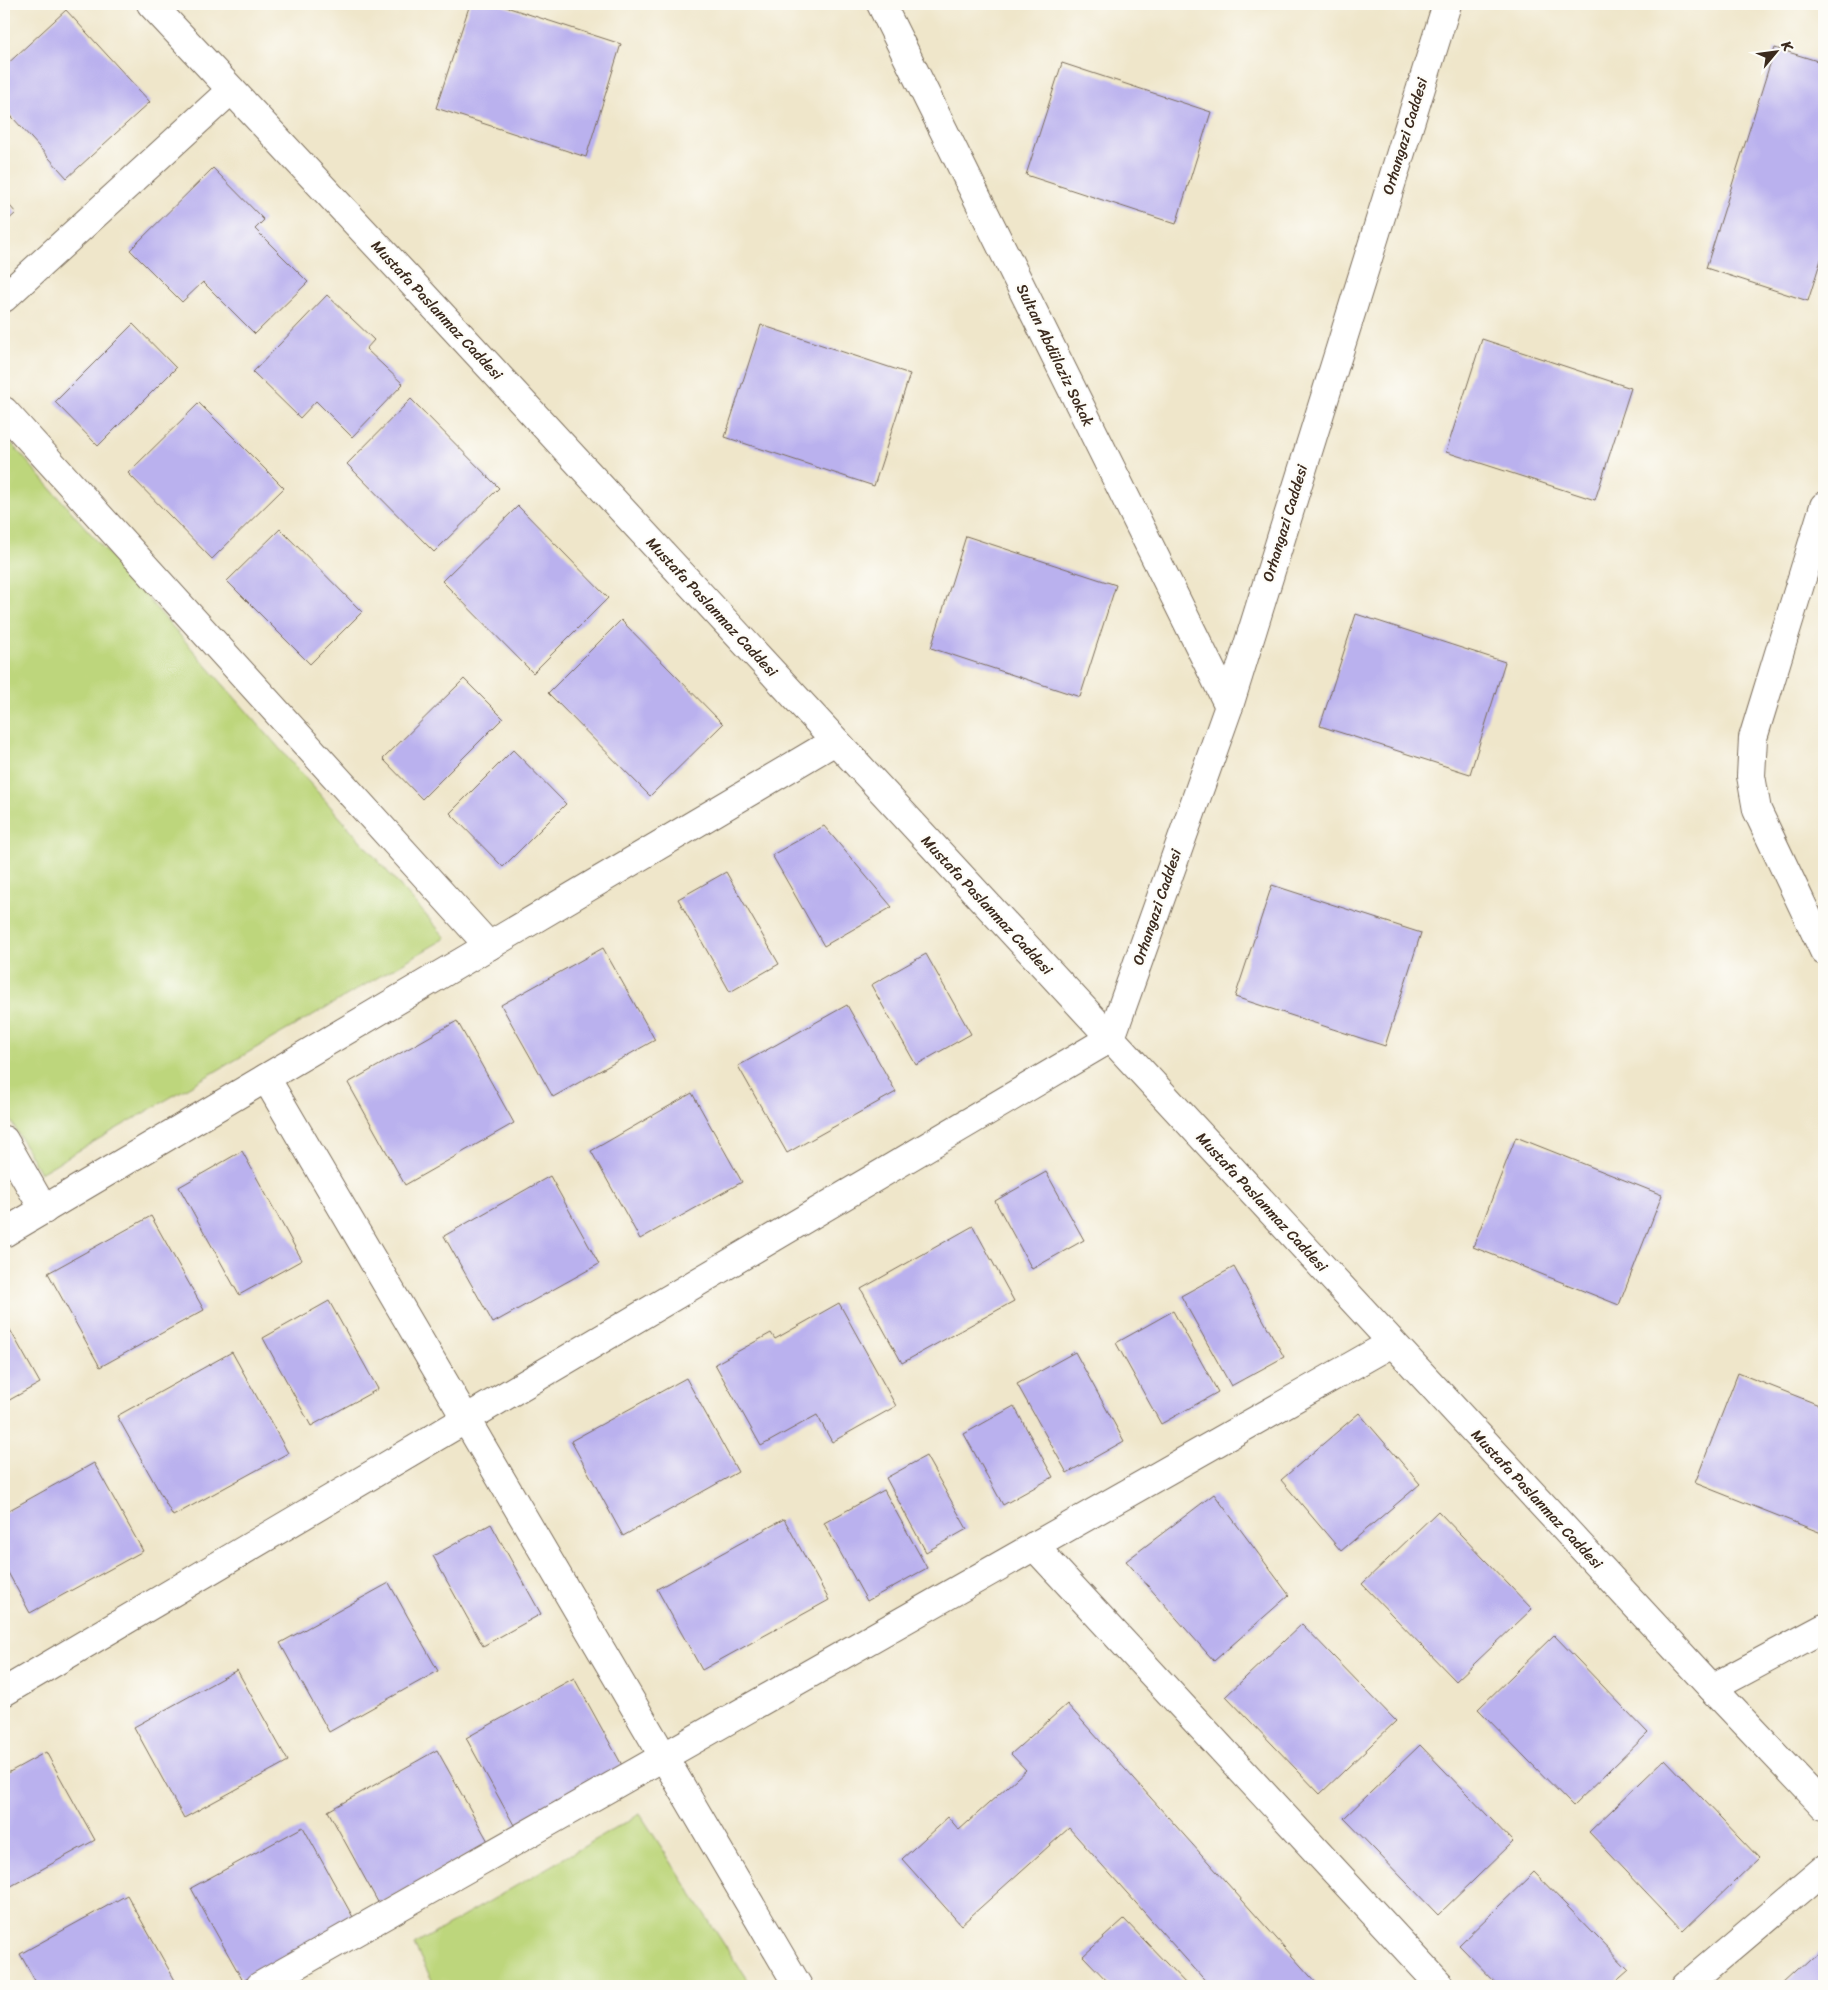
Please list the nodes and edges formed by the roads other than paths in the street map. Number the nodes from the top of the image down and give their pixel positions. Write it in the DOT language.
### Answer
graph roads {
  1 [pos="151,4"];
  2 [pos="881,4"];
  3 [pos="1447,4"];
  4 [pos="231,90"];
  5 [pos="4,298"];
  6 [pos="4,411"];
  7 [pos="1824,506"];
  8 [pos="1229,706"];
  9 [pos="835,740"];
  10 [pos="489,946"];
  11 [pos="1824,951"];
  12 [pos="1111,1038"];
  13 [pos="266,1078"];
  14 [pos="4,1140"];
  15 [pos="44,1210"];
  16 [pos="4,1233"];
  17 [pos="1392,1342"];
  18 [pos="465,1420"];
  19 [pos="1034,1546"];
  20 [pos="1824,1628"];
  21 [pos="1712,1688"];
  22 [pos="4,1692"];
  23 [pos="664,1757"];
  24 [pos="1824,1806"];
  25 [pos="1824,1869"];
  26 [pos="260,1986"];
  27 [pos="798,1986"];
  28 [pos="1441,1986"];
  29 [pos="1686,1986"];
  1 -- 4 [label="street, Mustafa Paslanmaz Caddesi"];
  2 -- 8 [label="street, Sultan Abdülaziz Sokak"];
  3 -- 8 [label="street, Orhangazi Caddesi"];
  4 -- 5 [label="street"];
  4 -- 9 [label="street, Mustafa Paslanmaz Caddesi"];
  6 -- 10 [label="street"];
  7 -- 11 [label="street"];
  8 -- 12 [label="street, Orhangazi Caddesi"];
  9 -- 10 [label="street"];
  9 -- 12 [label="street, Mustafa Paslanmaz Caddesi"];
  10 -- 13 [label="street"];
  12 -- 17 [label="street, Mustafa Paslanmaz Caddesi"];
  12 -- 18 [label="street"];
  13 -- 15 [label="street"];
  13 -- 18 [label="street"];
  14 -- 15 [label="street"];
  15 -- 16 [label="street"];
  17 -- 19 [label="street"];
  17 -- 21 [label="street, Mustafa Paslanmaz Caddesi"];
  18 -- 22 [label="street"];
  18 -- 23 [label="street"];
  19 -- 23 [label="street"];
  19 -- 28 [label="street"];
  20 -- 21 [label="street"];
  21 -- 24 [label="street, Mustafa Paslanmaz Caddesi"];
  23 -- 26 [label="street"];
  23 -- 27 [label="street"];
  25 -- 29 [label="street"];
}
